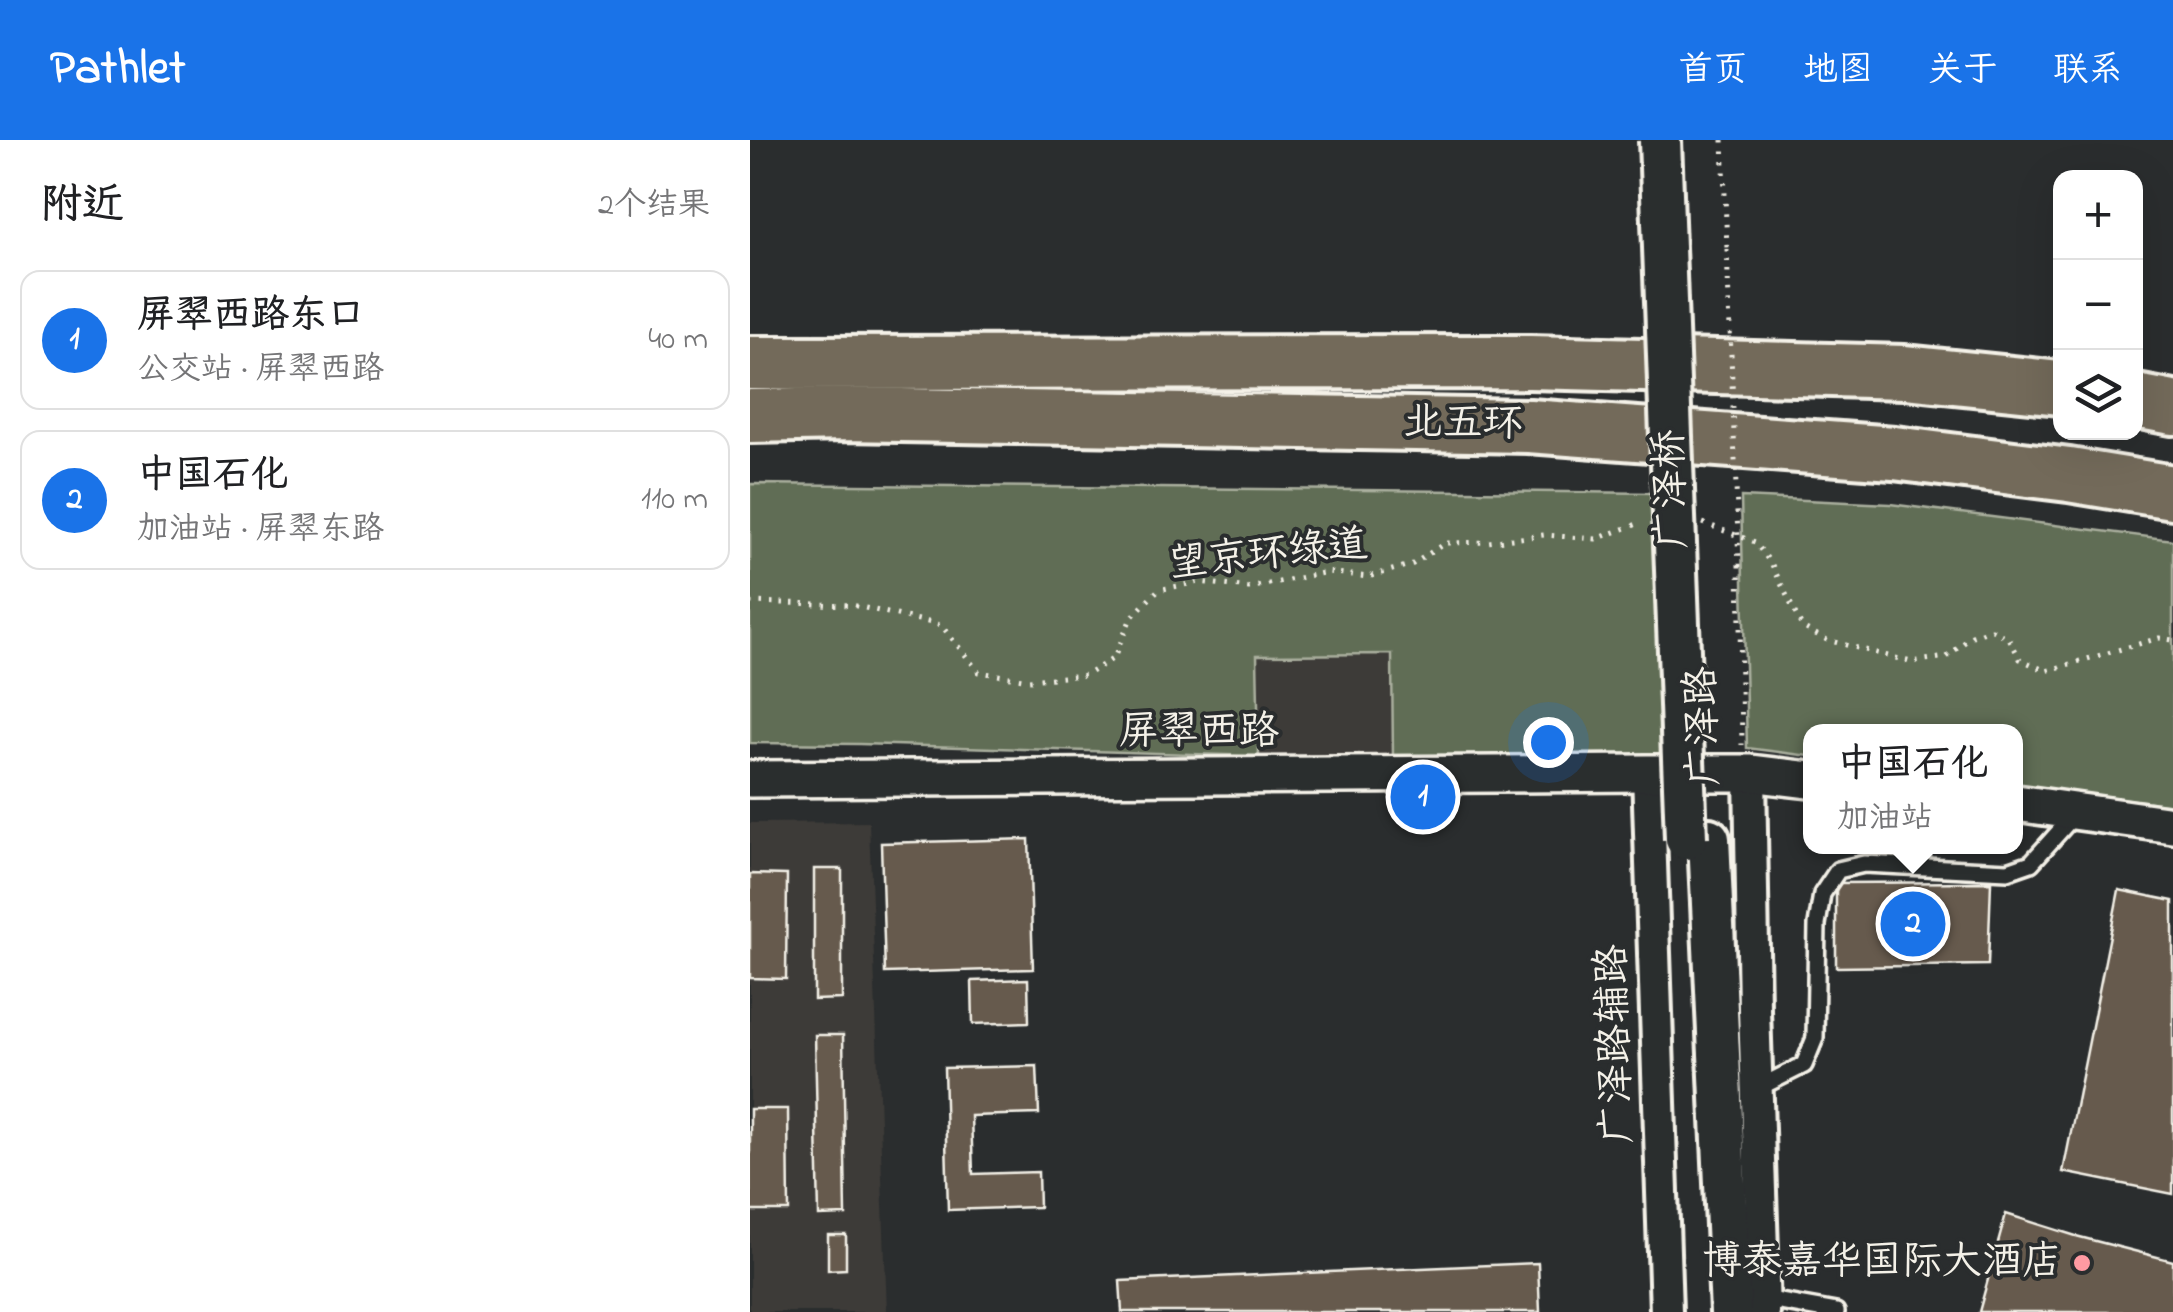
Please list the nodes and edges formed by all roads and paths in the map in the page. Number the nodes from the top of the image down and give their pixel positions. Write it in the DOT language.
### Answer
graph roads {
  1 [pos="1660,140"];
  2 [pos="1684,140"];
  3 [pos="1723,140"];
  4 [pos="750,363"];
  5 [pos="2053,387"];
  6 [pos="2143,402"];
  7 [pos="2173,408"];
  8 [pos="750,416"];
  9 [pos="2173,492"];
  10 [pos="1654,521"];
  11 [pos="1704,523"];
  12 [pos="750,602"];
  13 [pos="2173,640"];
  14 [pos="1648,772"];
  15 [pos="1746,773"];
  16 [pos="750,779"];
  17 [pos="1803,779"];
  18 [pos="2023,804"];
  19 [pos="2078,811"];
  20 [pos="2173,825"];
  21 [pos="1698,838"];
  22 [pos="1758,1088"];
  23 [pos="1752,1308"];
  24 [pos="1666,1312"];
  25 [pos="1704,1312"];
  26 [pos="1836,1312"];
  1 -- 21 [label="main road, 广泽桥, bridge"];
  2 -- 21 [label="main road, 广泽路"];
  3 -- 15 [label="path, bridge"];
  4 -- 5 [label="highway, 北五环"];
  6 -- 7 [label="highway"];
  8 -- 9 [label="highway, 北五环"];
  10 -- 12 [label="path, 望京环绿道"];
  11 -- 13 [label="path"];
  14 -- 15 [label="street, 屏翠西路"];
  14 -- 16 [label="street, 屏翠西路"];
  14 -- 24 [label="street, 广泽路辅路"];
  15 -- 17 [label="street, 屏翠西路"];
  15 -- 22 [label="street"];
  18 -- 19 [label="street"];
  19 -- 20 [label="street"];
  19 -- 22 [label="lane"];
  21 -- 23 [label="main road, 广泽路"];
  21 -- 25 [label="main road, 广泽路"];
  22 -- 23 [label="street"];
  23 -- 26 [label="lane"];
}
